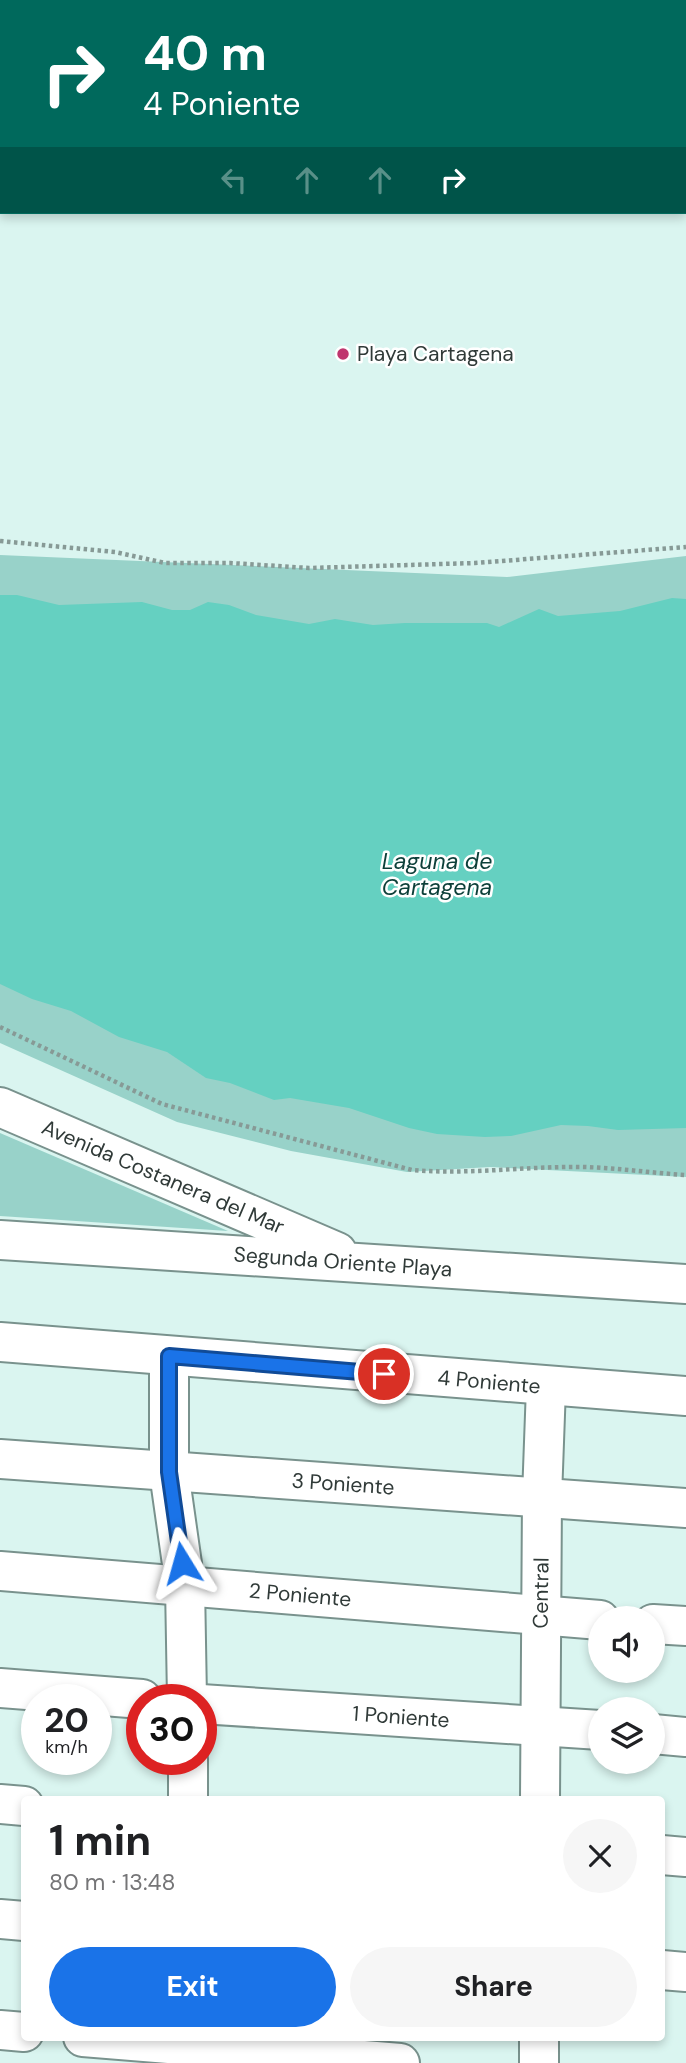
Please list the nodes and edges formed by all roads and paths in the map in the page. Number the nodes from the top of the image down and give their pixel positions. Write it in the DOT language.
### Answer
graph roads {
  1 [pos="0,541"];
  2 [pos="686,547"];
  3 [pos="0,1027"];
  4 [pos="0,1107"];
  5 [pos="686,1175"];
  6 [pos="0,1240"];
  7 [pos="364,1264"];
  8 [pos="686,1284"];
  9 [pos="0,1342"];
  10 [pos="169,1356"];
  11 [pos="546,1387"];
  12 [pos="686,1396"];
  13 [pos="0,1460"];
  14 [pos="169,1472"];
  15 [pos="542,1497"];
  16 [pos="686,1508"];
  17 [pos="0,1571"];
  18 [pos="185,1585"];
  19 [pos="541,1616"];
  20 [pos="588,1619"];
  21 [pos="665,1624"];
  22 [pos="686,1626"];
  23 [pos="187,1684"];
  24 [pos="0,1688"];
  25 [pos="126,1698"];
  26 [pos="217,1705"];
  27 [pos="540,1726"];
  28 [pos="588,1729"];
  29 [pos="665,1735"];
  30 [pos="686,1737"];
  31 [pos="188,1775"];
  32 [pos="188,1796"];
  33 [pos="540,1796"];
  34 [pos="0,1804"];
  35 [pos="21,1806"];
  36 [pos="665,1855"];
  37 [pos="686,1857"];
  38 [pos="0,1919"];
  39 [pos="21,1921"];
  40 [pos="665,1970"];
  41 [pos="686,1972"];
  42 [pos="0,2030"];
  43 [pos="21,2032"];
  44 [pos="121,2041"];
  45 [pos="539,2041"];
  46 [pos="187,2048"];
  47 [pos="400,2063"];
  48 [pos="540,2063"];
  1 -- 2 [label="path"];
  3 -- 5 [label="path"];
  4 -- 7 [label="street, Avenida Costanera del Mar"];
  6 -- 7 [label="street, Segunda Oriente Playa"];
  7 -- 8 [label="street, Segunda Oriente Playa"];
  9 -- 10 [label="street, 4 Poniente"];
  10 -- 11 [label="street, 4 Poniente"];
  10 -- 14 [label="street"];
  11 -- 12 [label="street, 4 Poniente"];
  11 -- 15 [label="street, Central"];
  13 -- 14 [label="street, 3 Poniente"];
  14 -- 15 [label="street, 3 Poniente"];
  14 -- 18 [label="street"];
  15 -- 16 [label="street, 3 Poniente"];
  15 -- 19 [label="street, Central"];
  17 -- 18 [label="street, 2 Poniente"];
  18 -- 19 [label="street, 2 Poniente"];
  18 -- 23 [label="street"];
  19 -- 20 [label="street, 2 Poniente"];
  19 -- 27 [label="street, Central"];
  21 -- 22 [label="street"];
  24 -- 25 [label="street"];
  26 -- 27 [label="street, 1 Poniente"];
  27 -- 28 [label="street, 1 Poniente"];
  27 -- 33 [label="street, Central"];
  29 -- 30 [label="street"];
  31 -- 32 [label="street"];
  34 -- 35 [label="street"];
  36 -- 37 [label="street"];
  38 -- 39 [label="street"];
  40 -- 41 [label="street"];
  42 -- 43 [label="street"];
  44 -- 46 [label="street"];
  45 -- 48 [label="street"];
  46 -- 47 [label="street"];
}
